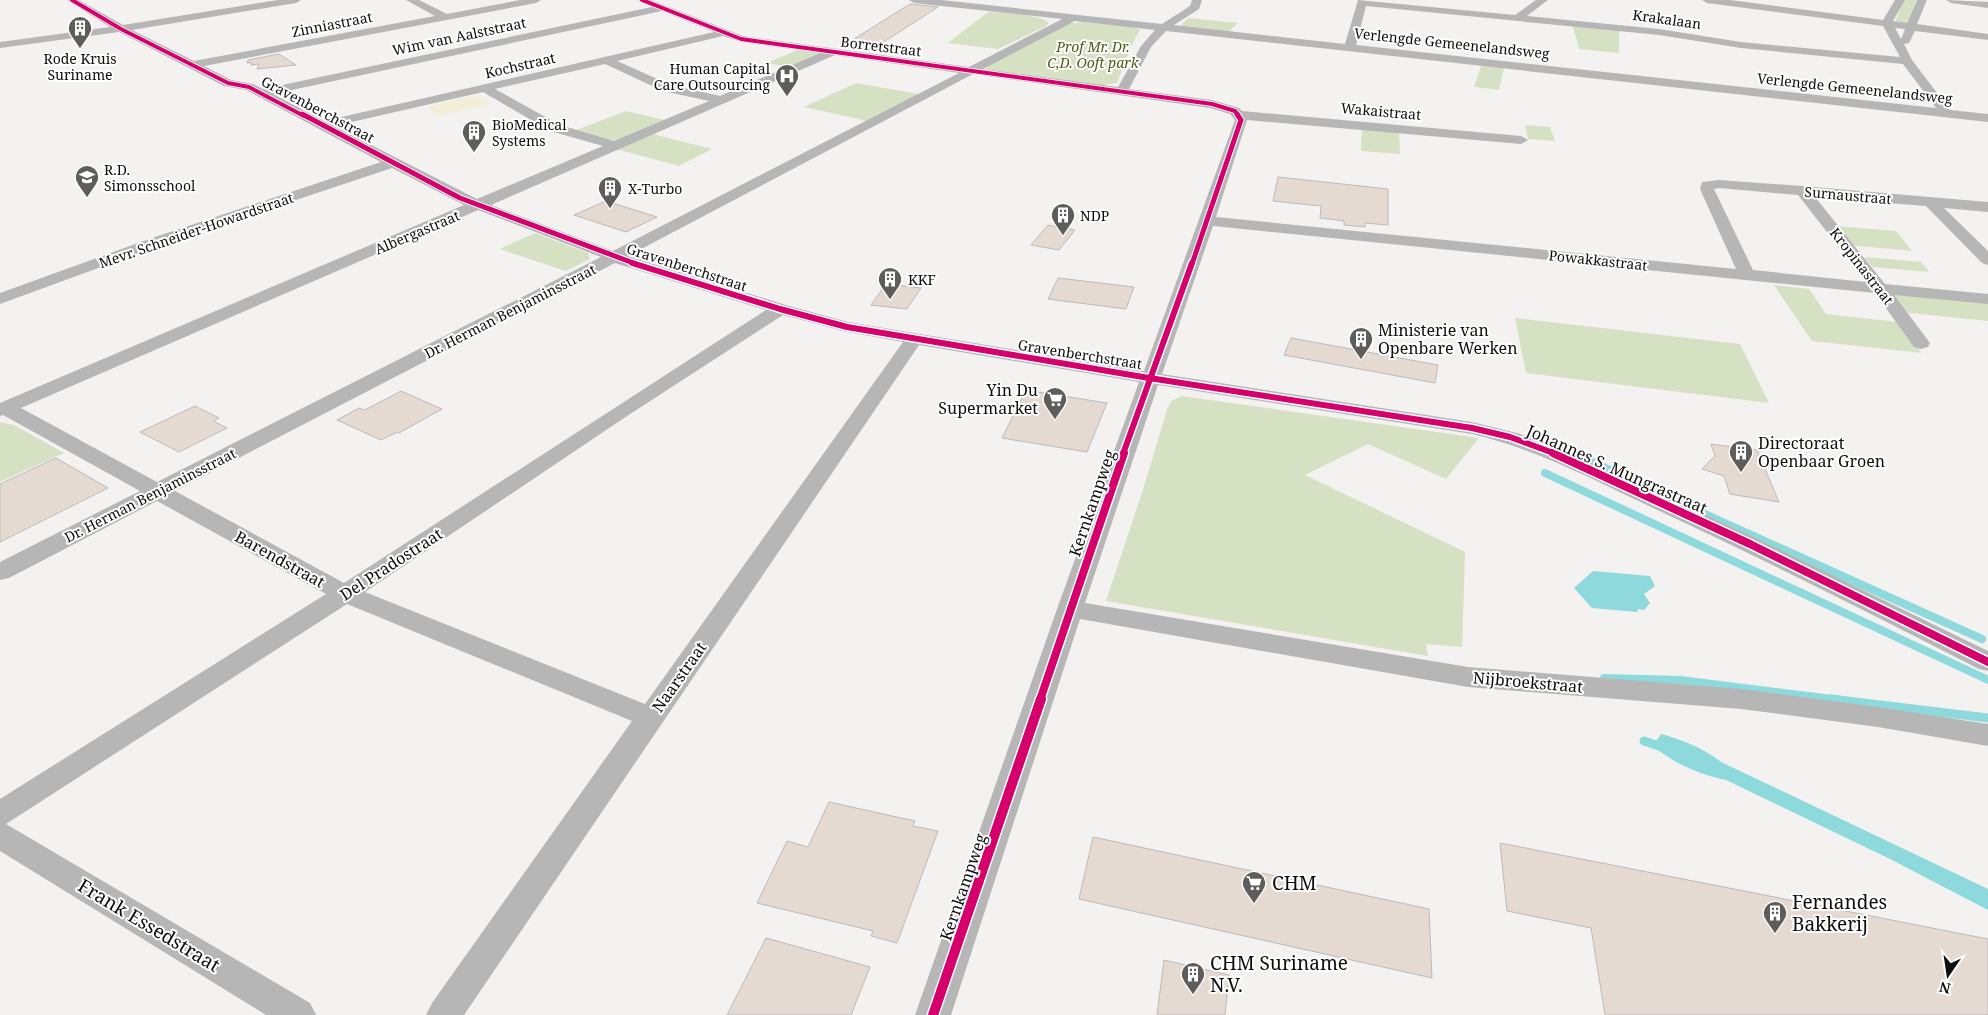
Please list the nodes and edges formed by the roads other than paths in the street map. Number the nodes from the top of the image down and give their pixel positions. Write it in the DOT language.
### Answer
graph roads {
  1 [pos="72,0"];
  2 [pos="296,0"];
  3 [pos="410,0"];
  4 [pos="536,0"];
  5 [pos="642,0"];
  6 [pos="914,0"];
  7 [pos="1197,0"];
  8 [pos="1539,0"];
  9 [pos="1707,0"];
  10 [pos="1900,0"];
  11 [pos="1922,0"];
  12 [pos="1952,0"];
  13 [pos="1362,2"];
  14 [pos="1988,5"];
  15 [pos="664,8"];
  16 [pos="445,17"];
  17 [pos="126,18"];
  18 [pos="1072,18"];
  19 [pos="1517,18"];
  20 [pos="1887,23"];
  21 [pos="142,26"];
  22 [pos="1911,27"];
  23 [pos="1164,28"];
  24 [pos="121,29"];
  25 [pos="723,33"];
  26 [pos="1988,37"];
  27 [pos="0,44"];
  28 [pos="1350,47"];
  29 [pos="834,52"];
  30 [pos="1905,56"];
  31 [pos="608,61"];
  32 [pos="211,62"];
  33 [pos="193,65"];
  34 [pos="972,70"];
  35 [pos="485,88"];
  36 [pos="255,90"];
  37 [pos="1122,91"];
  38 [pos="721,100"];
  39 [pos="1946,113"];
  40 [pos="1238,115"];
  41 [pos="1988,118"];
  42 [pos="323,124"];
  43 [pos="1521,140"];
  44 [pos="616,146"];
  45 [pos="392,163"];
  46 [pos="1802,190"];
  47 [pos="1930,202"];
  48 [pos="480,206"];
  49 [pos="1988,207"];
  50 [pos="1208,221"];
  51 [pos="614,257"];
  52 [pos="1988,260"];
  53 [pos="1747,275"];
  54 [pos="1880,288"];
  55 [pos="0,298"];
  56 [pos="1988,299"];
  57 [pos="780,309"];
  58 [pos="914,339"];
  59 [pos="1921,343"];
  60 [pos="1149,378"];
  61 [pos="3,409"];
  62 [pos="157,492"];
  63 [pos="0,572"];
  64 [pos="345,594"];
  65 [pos="1070,609"];
  66 [pos="1988,662"];
  67 [pos="650,717"];
  68 [pos="1988,735"];
  69 [pos="0,814"];
  70 [pos="0,834"];
  71 [pos="298,1015"];
  72 [pos="444,1015"];
  73 [pos="933,1015"];
  1 -- 24 [label="street, Gravenberchstraat"];
  2 -- 21 [label="street"];
  3 -- 16 [label="street"];
  4 -- 16 [label="street, Zinniastraat"];
  5 -- 15 [label="street, Borretstraat"];
  6 -- 18 [label="street, Verlengde Gemeenelandsweg"];
  7 -- 23 [label="street"];
  8 -- 19 [label="street"];
  9 -- 20 [label="street"];
  10 -- 20 [label="street"];
  11 -- 22 [label="street"];
  12 -- 14 [label="street"];
  13 -- 19 [label="street, Krakalaan"];
  13 -- 28 [label="street"];
  15 -- 25 [label="street, Borretstraat"];
  15 -- 36 [label="street, Wim van Aalststraat"];
  16 -- 32 [label="street, Zinniastraat"];
  17 -- 21 [label="street, Gravenberchstraat"];
  18 -- 23 [label="street, Verlengde Gemeenelandsweg"];
  18 -- 34 [label="street, Dr. Herman Benjaminsstraat"];
  19 -- 30 [label="street, Krakalaan"];
  20 -- 22 [label="street"];
  20 -- 30 [label="street"];
  21 -- 24 [label="street"];
  21 -- 32 [label="street, Gravenberchstraat"];
  22 -- 26 [label="street"];
  22 -- 30 [label="street"];
  23 -- 28 [label="street, Verlengde Gemeenelandsweg"];
  23 -- 37 [label="street"];
  24 -- 27 [label="street"];
  24 -- 33 [label="street, Gravenberchstraat"];
  25 -- 29 [label="street, Borretstraat"];
  25 -- 31 [label="street, Kochstraat"];
  28 -- 39 [label="street, Verlengde Gemeenelandsweg"];
  29 -- 34 [label="street, Borretstraat"];
  29 -- 38 [label="street, Albergastraat"];
  30 -- 39 [label="street"];
  31 -- 35 [label="street, Kochstraat"];
  31 -- 38 [label="street"];
  32 -- 33 [label="street, Zinniastraat"];
  32 -- 36 [label="street, Gravenberchstraat"];
  33 -- 36 [label="street, Gravenberchstraat"];
  34 -- 37 [label="street, Borretstraat"];
  34 -- 51 [label="street, Dr. Herman Benjaminsstraat"];
  35 -- 42 [label="street, Kochstraat"];
  35 -- 44 [label="street"];
  36 -- 42 [label="street, Gravenberchstraat"];
  37 -- 40 [label="street"];
  38 -- 44 [label="street, Albergastraat"];
  39 -- 41 [label="street, Verlengde Gemeenelandsweg"];
  40 -- 43 [label="street, Wakaistraat"];
  40 -- 50 [label="street, Kernkampweg"];
  42 -- 45 [label="street, Gravenberchstraat"];
  44 -- 48 [label="street, Albergastraat"];
  45 -- 48 [label="street, Gravenberchstraat"];
  45 -- 55 [label="street, Mevr. Schneider-Howardstraat"];
  46 -- 47 [label="street, Surnaustraat"];
  46 -- 53 [label="street, Surnaustraat"];
  46 -- 54 [label="street, Kropinastraat"];
  47 -- 49 [label="street, Surnaustraat"];
  47 -- 52 [label="street"];
  48 -- 51 [label="street, Gravenberchstraat"];
  48 -- 61 [label="street, Albergastraat"];
  50 -- 53 [label="street, Powakkastraat"];
  50 -- 60 [label="street, Kernkampweg"];
  51 -- 57 [label="street, Gravenberchstraat"];
  51 -- 62 [label="street, Dr. Herman Benjaminsstraat"];
  53 -- 54 [label="street, Powakkastraat"];
  54 -- 56 [label="street, Powakkastraat"];
  54 -- 59 [label="street, Kropinastraat"];
  57 -- 58 [label="street, Gravenberchstraat"];
  57 -- 64 [label="street, Del Pradostraat"];
  58 -- 60 [label="street, Gravenberchstraat"];
  58 -- 67 [label="street, Naarstraat"];
  60 -- 65 [label="street, Kernkampweg"];
  60 -- 66 [label="street, Johannes S. Mungrastraat"];
  61 -- 62 [label="street, Barendstraat"];
  62 -- 63 [label="street, Dr. Herman Benjaminsstraat"];
  62 -- 64 [label="street, Barendstraat"];
  64 -- 67 [label="street, Barendstraat"];
  64 -- 69 [label="street, Del Pradostraat"];
  65 -- 68 [label="street, Nijbroekstraat"];
  65 -- 73 [label="street, Kernkampweg"];
  67 -- 72 [label="street, Naarstraat"];
  70 -- 71 [label="street, Frank Essedstraat"];
}
